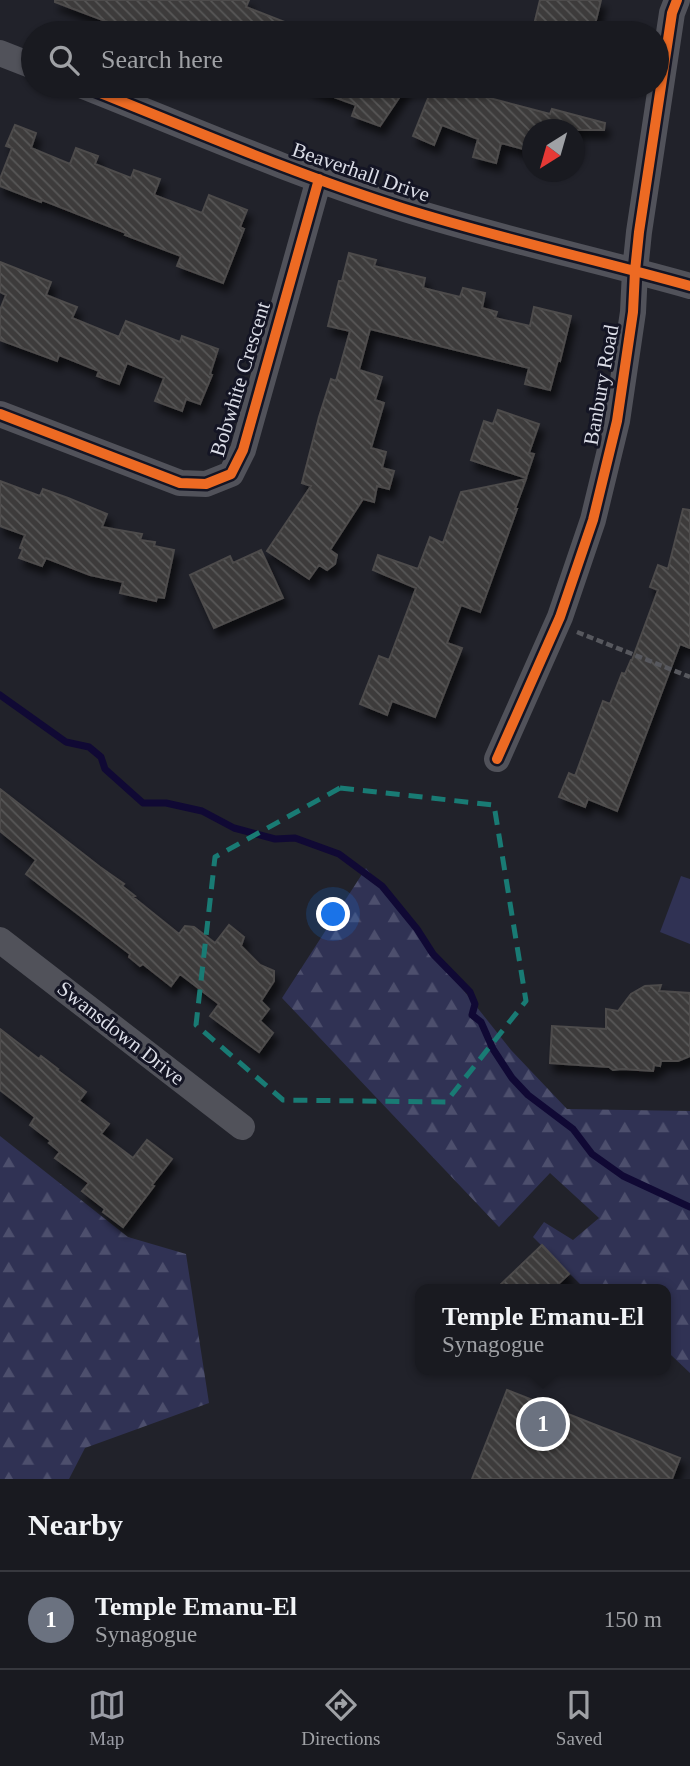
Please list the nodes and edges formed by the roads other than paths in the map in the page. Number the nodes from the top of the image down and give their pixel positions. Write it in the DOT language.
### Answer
graph roads {
  1 [pos="677,0"];
  2 [pos="669,34"];
  3 [pos="0,53"];
  4 [pos="21,61"];
  5 [pos="113,98"];
  6 [pos="660,98"];
  7 [pos="319,179"];
  8 [pos="635,271"];
  9 [pos="690,286"];
  10 [pos="0,414"];
  11 [pos="497,760"];
  12 [pos="0,940"];
  13 [pos="242,1127"];
  1 -- 2 [label="street, Banbury Road"];
  3 -- 4 [label="street"];
  5 -- 7 [label="street, Beaverhall Drive"];
  6 -- 8 [label="street, Banbury Road"];
  7 -- 8 [label="street, Beaverhall Drive"];
  7 -- 10 [label="street, Bobwhite Crescent"];
  8 -- 9 [label="street, Beaverhall Drive"];
  8 -- 11 [label="street, Banbury Road"];
  12 -- 13 [label="street, Swansdown Drive"];
}
